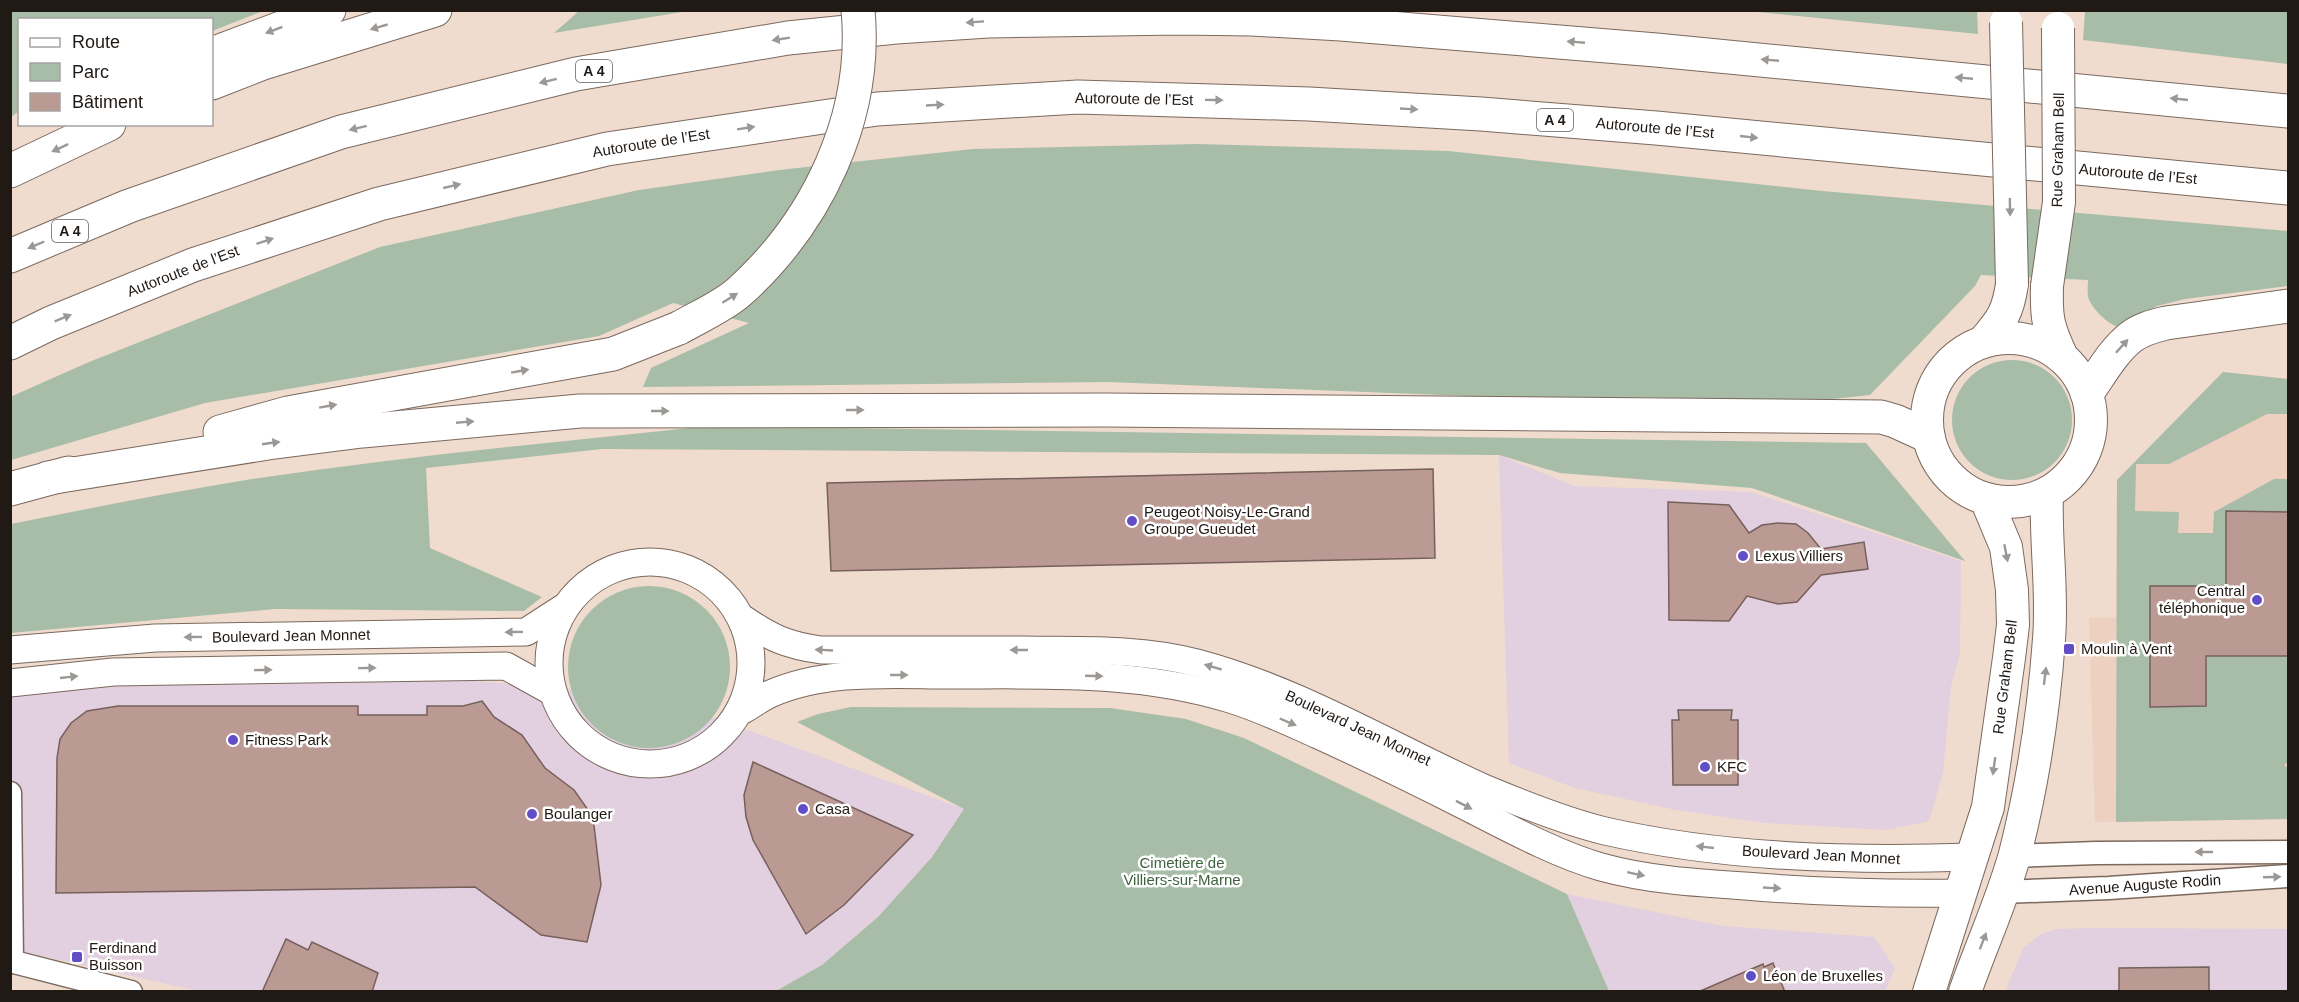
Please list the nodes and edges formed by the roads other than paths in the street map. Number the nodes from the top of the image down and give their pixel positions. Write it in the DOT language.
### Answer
graph roads {
  1 [pos="329,10"];
  2 [pos="435,10"];
  3 [pos="858,10"];
  4 [pos="2005,16"];
  5 [pos="2058,19"];
  6 [pos="213,54"];
  7 [pos="213,82"];
  8 [pos="2289,111"];
  9 [pos="105,126"];
  10 [pos="10,171"];
  11 [pos="2289,188"];
  12 [pos="10,256"];
  13 [pos="2289,306"];
  14 [pos="1984,341"];
  15 [pos="10,343"];
  16 [pos="2062,357"];
  17 [pos="2086,393"];
  18 [pos="1928,436"];
  19 [pos="48,478"];
  20 [pos="10,489"];
  21 [pos="2047,493"];
  22 [pos="1986,499"];
  23 [pos="564,607"];
  24 [pos="742,618"];
  25 [pos="10,650"];
  26 [pos="10,682"];
  27 [pos="551,691"];
  28 [pos="743,710"];
  29 [pos="10,793"];
  30 [pos="2289,852"];
  31 [pos="2014,856"];
  32 [pos="1973,857"];
  33 [pos="2289,876"];
  34 [pos="2002,892"];
  35 [pos="1962,893"];
  36 [pos="11,961"];
  37 [pos="130,992"];
  38 [pos="1929,992"];
  39 [pos="1965,992"];
  1 -- 6 [label="highway, one-way"];
  2 -- 7 [label="highway, one-way"];
  19 -- 3 [label="highway, one-way, bridge"];
  4 -- 14 [label="main road, Rue Graham Bell, one-way, bridge"];
  5 -- 16 [label="main road, Rue Graham Bell, bridge"];
  8 -- 12 [label="highway, A 4, one-way"];
  9 -- 10 [label="highway, one-way"];
  15 -- 11 [label="highway, Autoroute de l’Est / A 4, one-way"];
  17 -- 13 [label="highway, one-way"];
  14 -- 16 [label="main road, Rue Graham Bell"];
  14 -- 18 [label="main road, Rue Graham Bell"];
  16 -- 17 [label="main road, Rue Graham Bell"];
  17 -- 21 [label="main road, Rue Graham Bell"];
  19 -- 18 [label="highway, one-way"];
  18 -- 22 [label="main road, Rue Graham Bell"];
  19 -- 20 [label="highway"];
  21 -- 22 [label="main road, Rue Graham Bell"];
  31 -- 21 [label="main road, one-way"];
  22 -- 32 [label="main road, Rue Graham Bell, one-way"];
  23 -- 24 [label="street, Boulevard Jean Monnet"];
  23 -- 25 [label="street, Boulevard Jean Monnet, one-way"];
  23 -- 27 [label="street, Boulevard Jean Monnet"];
  24 -- 28 [label="street, Boulevard Jean Monnet"];
  32 -- 24 [label="street, Boulevard Jean Monnet, one-way"];
  26 -- 27 [label="street, one-way"];
  27 -- 28 [label="street, Boulevard Jean Monnet"];
  28 -- 35 [label="street, Boulevard Jean Monnet, one-way"];
  29 -- 36 [label="street"];
  30 -- 31 [label="street, Avenue Auguste Rodin, one-way"];
  31 -- 32 [label="main road"];
  31 -- 34 [label="main road"];
  32 -- 35 [label="main road, Rue Graham Bell"];
  34 -- 33 [label="street, Avenue Auguste Rodin, one-way"];
  34 -- 35 [label="main road"];
  39 -- 34 [label="main road, one-way"];
  35 -- 38 [label="main road, Rue Graham Bell"];
  36 -- 37 [label="street"];
}
